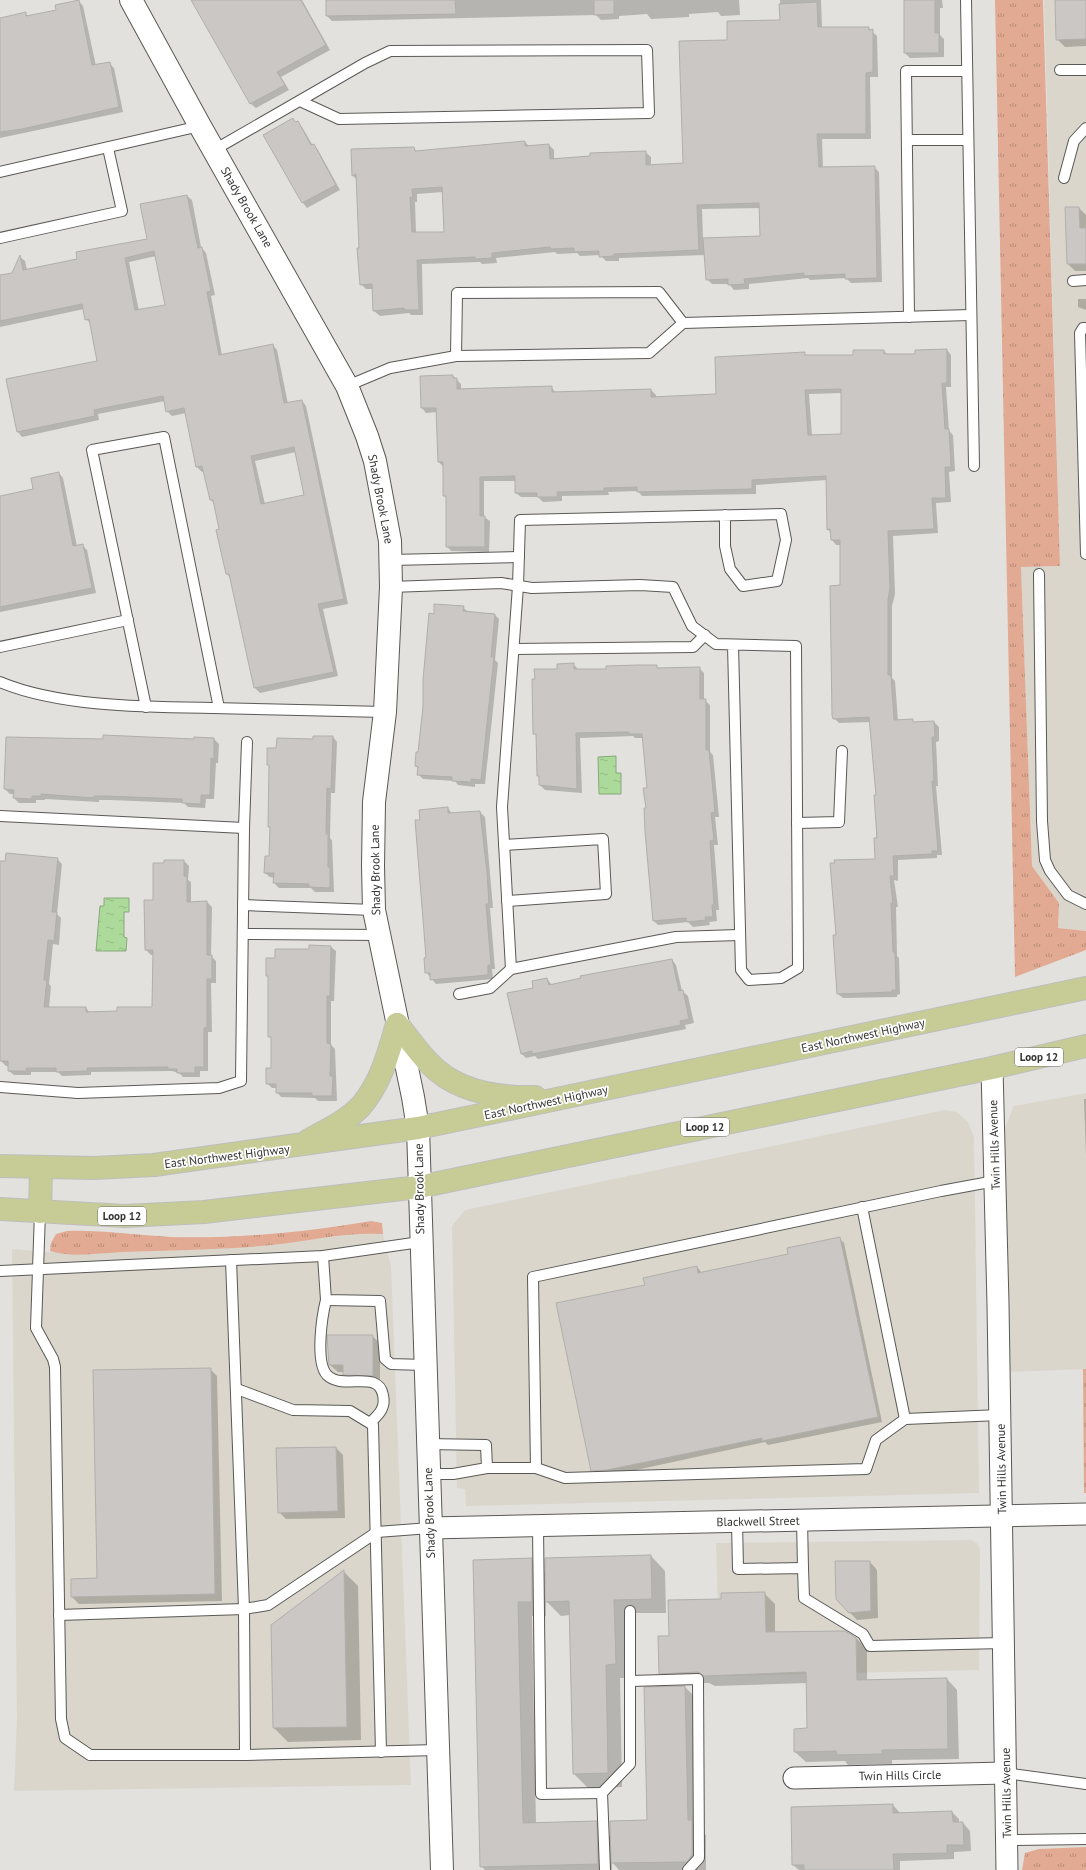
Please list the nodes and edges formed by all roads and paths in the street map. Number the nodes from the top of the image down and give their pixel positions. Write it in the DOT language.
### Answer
graph roads {
  1 [pos="132,0"];
  2 [pos="966,0"];
  3 [pos="1060,70"];
  4 [pos="1086,70"];
  5 [pos="967,71"];
  6 [pos="300,101"];
  7 [pos="200,126"];
  8 [pos="1086,128"];
  9 [pos="907,140"];
  10 [pos="968,140"];
  11 [pos="108,148"];
  12 [pos="214,150"];
  13 [pos="0,172"];
  14 [pos="1064,178"];
  15 [pos="0,238"];
  16 [pos="1086,280"];
  17 [pos="1073,281"];
  18 [pos="971,315"];
  19 [pos="909,317"];
  20 [pos="683,324"];
  21 [pos="1086,328"];
  22 [pos="456,356"];
  23 [pos="347,386"];
  24 [pos="974,466"];
  25 [pos="725,515"];
  26 [pos="1086,554"];
  27 [pos="519,557"];
  28 [pos="391,560"];
  29 [pos="1038,574"];
  30 [pos="518,586"];
  31 [pos="391,587"];
  32 [pos="128,620"];
  33 [pos="705,636"];
  34 [pos="733,644"];
  35 [pos="0,647"];
  36 [pos="514,649"];
  37 [pos="0,682"];
  38 [pos="146,707"];
  39 [pos="220,708"];
  40 [pos="385,712"];
  41 [pos="247,742"];
  42 [pos="842,751"];
  43 [pos="0,816"];
  44 [pos="797,822"];
  45 [pos="244,828"];
  46 [pos="504,845"];
  47 [pos="507,901"];
  48 [pos="1086,904"];
  49 [pos="243,905"];
  50 [pos="374,910"];
  51 [pos="243,934"];
  52 [pos="379,935"];
  53 [pos="739,936"];
  54 [pos="510,969"];
  55 [pos="1086,988"];
  56 [pos="459,994"];
  57 [pos="397,1024"];
  58 [pos="1086,1046"];
  59 [pos="992,1068"];
  60 [pos="0,1087"];
  61 [pos="578,1096"];
  62 [pos="418,1128"];
  63 [pos="298,1146"];
  64 [pos="0,1166"];
  65 [pos="41,1167"];
  66 [pos="995,1181"];
  67 [pos="419,1187"];
  68 [pos="862,1207"];
  69 [pos="0,1209"];
  70 [pos="40,1212"];
  71 [pos="420,1242"];
  72 [pos="324,1256"];
  73 [pos="231,1260"];
  74 [pos="39,1269"];
  75 [pos="0,1271"];
  76 [pos="326,1300"];
  77 [pos="424,1365"];
  78 [pos="237,1389"];
  79 [pos="1000,1415"];
  80 [pos="905,1419"];
  81 [pos="370,1423"];
  82 [pos="427,1444"];
  83 [pos="487,1468"];
  84 [pos="536,1468"];
  85 [pos="428,1474"];
  86 [pos="1086,1514"];
  87 [pos="1002,1516"];
  88 [pos="802,1520"];
  89 [pos="737,1521"];
  90 [pos="538,1526"];
  91 [pos="430,1528"];
  92 [pos="377,1532"];
  93 [pos="803,1568"];
  94 [pos="244,1609"];
  95 [pos="630,1611"];
  96 [pos="59,1615"];
  97 [pos="1003,1643"];
  98 [pos="631,1681"];
  99 [pos="437,1750"];
  100 [pos="381,1752"];
  101 [pos="245,1755"];
  102 [pos="1005,1773"];
  103 [pos="794,1778"];
  104 [pos="1086,1784"];
  105 [pos="602,1794"];
  106 [pos="1086,1839"];
  107 [pos="1007,1840"];
  108 [pos="442,1870"];
  109 [pos="605,1870"];
  110 [pos="688,1870"];
  111 [pos="1007,1870"];
  1 -- 7 [label="street, Shady Brook Lane"];
  2 -- 5 [label="lane"];
  3 -- 4 [label="lane"];
  5 -- 9 [label="lane"];
  5 -- 10 [label="lane"];
  6 -- 6 [label="lane"];
  6 -- 12 [label="lane"];
  7 -- 11 [label="lane"];
  7 -- 12 [label="street, Shady Brook Lane"];
  8 -- 14 [label="lane"];
  9 -- 10 [label="lane"];
  9 -- 19 [label="lane"];
  10 -- 18 [label="lane"];
  11 -- 13 [label="lane"];
  11 -- 15 [label="lane"];
  12 -- 23 [label="street, Shady Brook Lane"];
  16 -- 17 [label="lane"];
  18 -- 19 [label="lane"];
  18 -- 24 [label="lane"];
  19 -- 20 [label="lane"];
  20 -- 22 [label="lane"];
  20 -- 22 [label="lane"];
  21 -- 26 [label="lane"];
  22 -- 23 [label="lane"];
  23 -- 28 [label="street, Shady Brook Lane"];
  25 -- 25 [label="lane"];
  25 -- 27 [label="lane"];
  27 -- 28 [label="lane"];
  27 -- 30 [label="lane"];
  28 -- 31 [label="street, Shady Brook Lane"];
  29 -- 48 [label="lane"];
  30 -- 31 [label="lane"];
  30 -- 33 [label="lane"];
  30 -- 36 [label="lane"];
  31 -- 40 [label="street, Shady Brook Lane"];
  32 -- 35 [label="lane"];
  32 -- 38 [label="lane"];
  32 -- 39 [label="lane"];
  33 -- 34 [label="lane"];
  33 -- 36 [label="lane"];
  34 -- 44 [label="lane"];
  34 -- 53 [label="lane"];
  36 -- 46 [label="lane"];
  37 -- 38 [label="lane"];
  38 -- 39 [label="lane"];
  39 -- 40 [label="lane"];
  40 -- 50 [label="street, Shady Brook Lane"];
  41 -- 45 [label="lane"];
  42 -- 44 [label="lane"];
  43 -- 45 [label="lane"];
  44 -- 53 [label="lane"];
  45 -- 49 [label="lane"];
  46 -- 47 [label="lane"];
  46 -- 47 [label="lane"];
  47 -- 54 [label="lane"];
  49 -- 50 [label="lane"];
  49 -- 51 [label="lane"];
  50 -- 52 [label="street, Shady Brook Lane"];
  51 -- 52 [label="lane"];
  51 -- 60 [label="lane"];
  52 -- 57 [label="street, Shady Brook Lane"];
  53 -- 54 [label="lane"];
  54 -- 56 [label="lane"];
  55 -- 61 [label="main road, East Northwest Highway"];
  57 -- 61 [label="main road"];
  57 -- 62 [label="street, Shady Brook Lane"];
  57 -- 63 [label="main road"];
  58 -- 59 [label="main road, Loop 12"];
  59 -- 66 [label="street, Twin Hills Avenue"];
  59 -- 67 [label="main road, Loop 12"];
  61 -- 62 [label="main road, East Northwest Highway"];
  62 -- 63 [label="main road, East Northwest Highway"];
  62 -- 67 [label="street, Shady Brook Lane"];
  63 -- 65 [label="main road, East Northwest Highway"];
  64 -- 65 [label="main road, East Northwest Highway"];
  65 -- 70 [label="main road"];
  66 -- 68 [label="lane"];
  66 -- 79 [label="street, Twin Hills Avenue"];
  67 -- 70 [label="main road, Loop 12"];
  67 -- 71 [label="street, Shady Brook Lane"];
  68 -- 80 [label="lane"];
  68 -- 84 [label="lane"];
  69 -- 70 [label="main road, Loop 12"];
  70 -- 74 [label="lane"];
  71 -- 72 [label="lane"];
  71 -- 77 [label="street, Shady Brook Lane"];
  72 -- 73 [label="lane"];
  72 -- 76 [label="lane"];
  73 -- 74 [label="lane"];
  73 -- 78 [label="lane"];
  74 -- 75 [label="lane"];
  74 -- 96 [label="lane"];
  76 -- 77 [label="lane"];
  76 -- 81 [label="lane"];
  77 -- 82 [label="street, Shady Brook Lane"];
  78 -- 81 [label="lane"];
  78 -- 94 [label="lane"];
  79 -- 80 [label="lane"];
  79 -- 87 [label="street, Twin Hills Avenue"];
  80 -- 84 [label="lane"];
  81 -- 92 [label="lane"];
  82 -- 83 [label="lane"];
  82 -- 85 [label="street, Shady Brook Lane"];
  83 -- 84 [label="lane"];
  83 -- 85 [label="lane"];
  85 -- 91 [label="street, Shady Brook Lane"];
  86 -- 87 [label="street, Blackwell Street"];
  87 -- 88 [label="street, Blackwell Street"];
  87 -- 97 [label="street, Twin Hills Avenue"];
  88 -- 89 [label="street, Blackwell Street"];
  88 -- 93 [label="lane"];
  89 -- 90 [label="street, Blackwell Street"];
  89 -- 93 [label="lane"];
  90 -- 91 [label="street, Blackwell Street"];
  90 -- 105 [label="lane"];
  91 -- 92 [label="lane"];
  91 -- 99 [label="street, Shady Brook Lane"];
  92 -- 94 [label="lane"];
  92 -- 100 [label="lane"];
  93 -- 97 [label="lane"];
  94 -- 96 [label="lane"];
  94 -- 101 [label="lane"];
  95 -- 98 [label="lane"];
  96 -- 101 [label="lane"];
  97 -- 102 [label="street, Twin Hills Avenue"];
  98 -- 105 [label="lane"];
  98 -- 110 [label="lane"];
  99 -- 100 [label="lane"];
  99 -- 108 [label="street, Shady Brook Lane"];
  100 -- 101 [label="lane"];
  102 -- 103 [label="street, Twin Hills Circle"];
  102 -- 104 [label="lane"];
  102 -- 107 [label="street, Twin Hills Avenue"];
  105 -- 109 [label="lane"];
  106 -- 107 [label="lane"];
  107 -- 111 [label="street, Twin Hills Avenue"];
}
